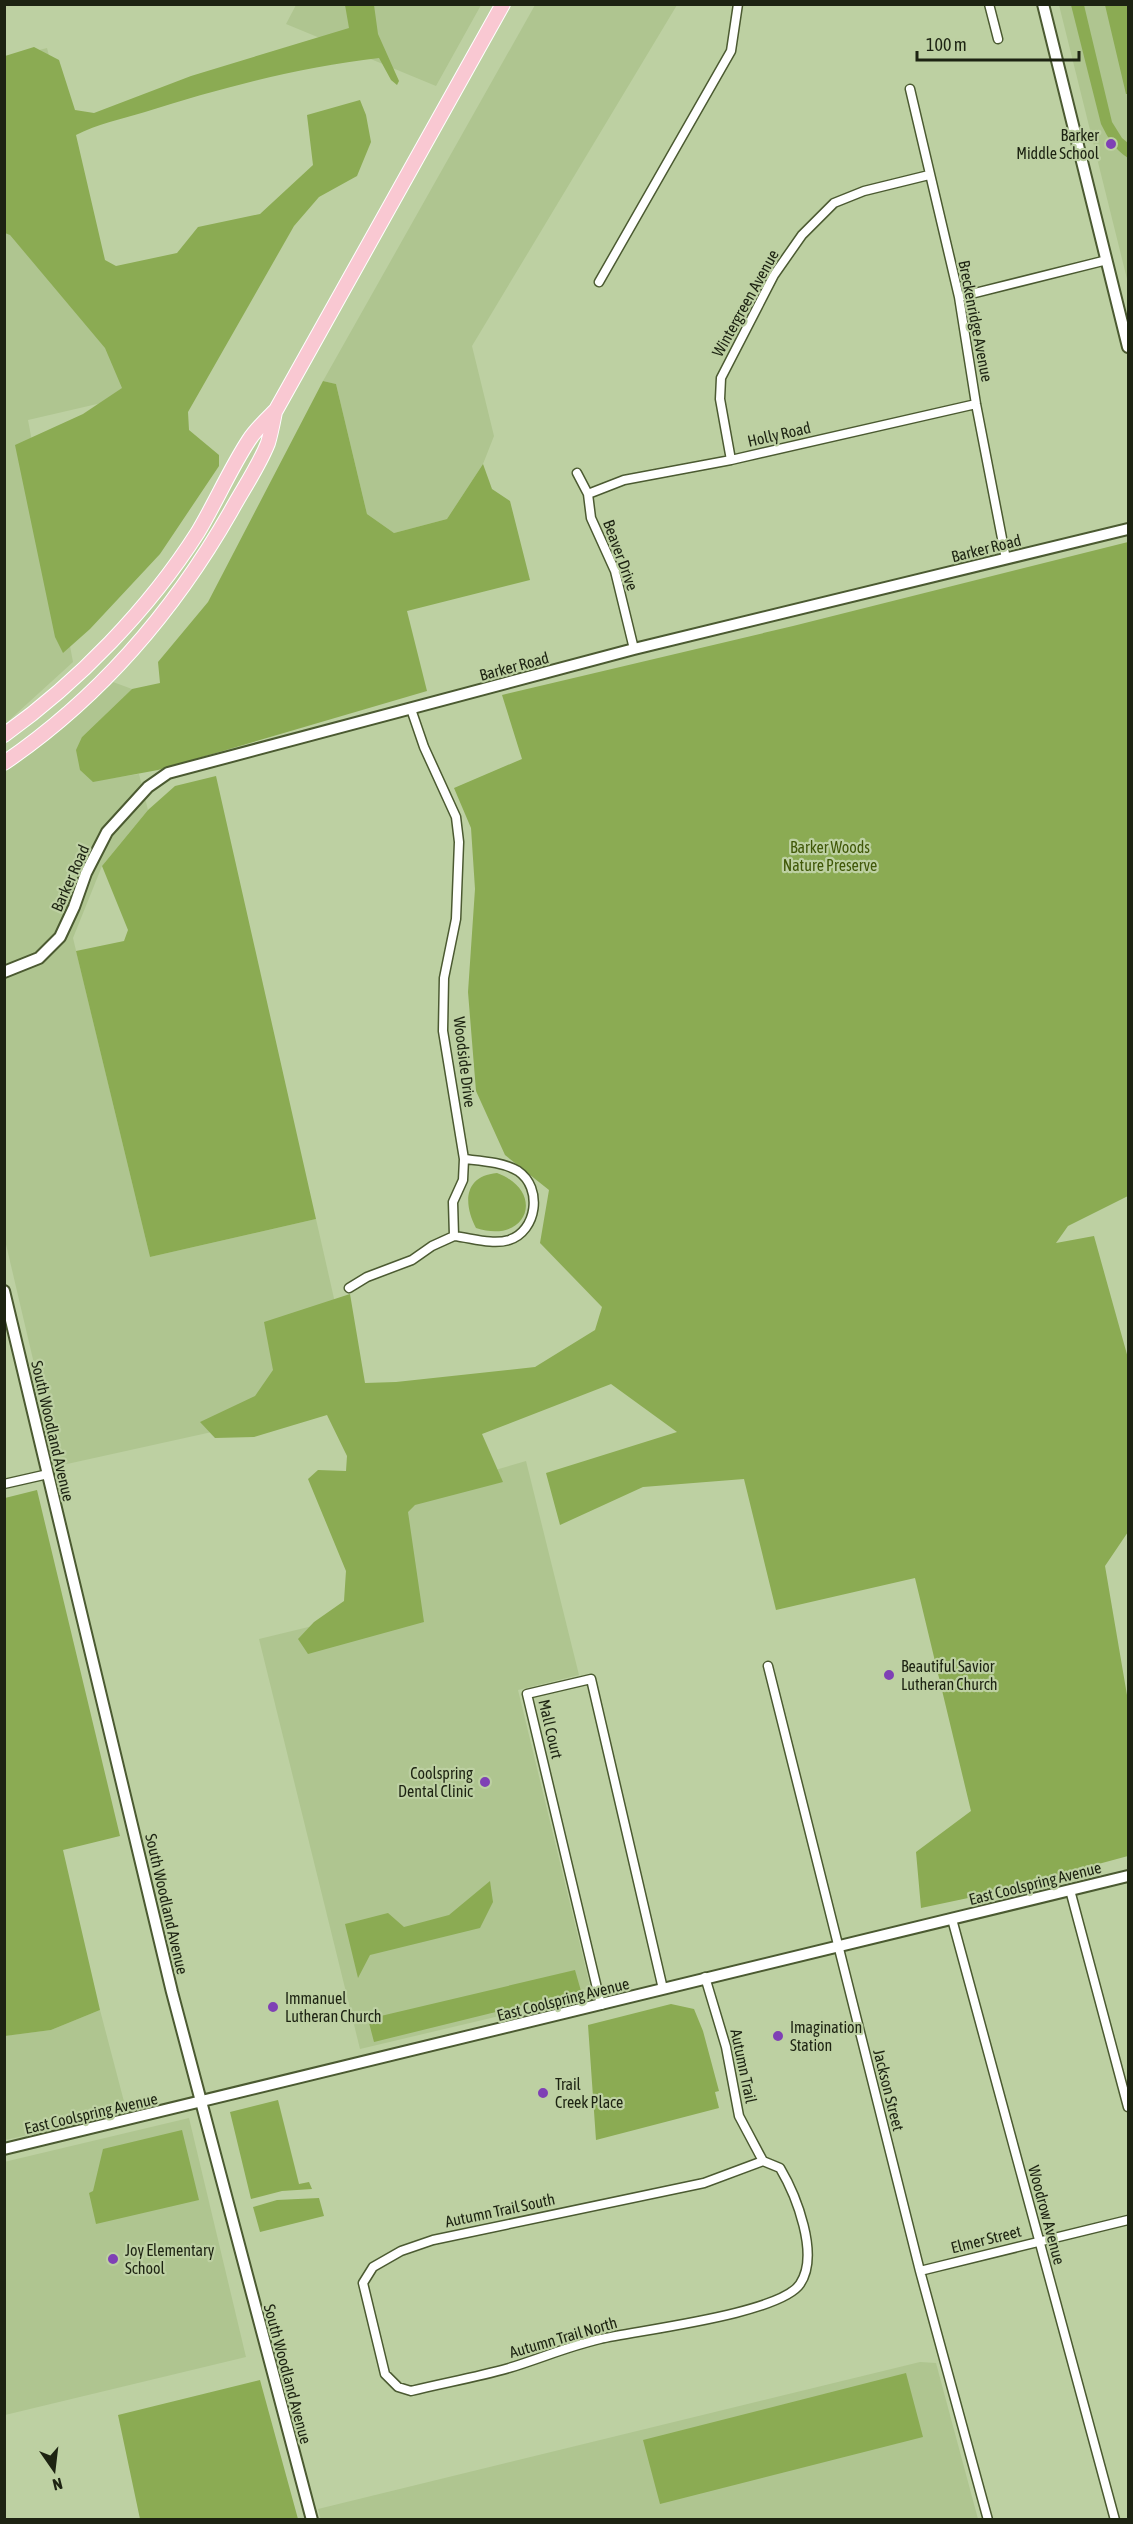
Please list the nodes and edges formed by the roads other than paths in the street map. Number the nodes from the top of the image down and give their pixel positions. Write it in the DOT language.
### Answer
graph roads {
  1 [pos="503,4"];
  2 [pos="738,4"];
  3 [pos="989,4"];
  4 [pos="1043,4"];
  5 [pos="998,39"];
  6 [pos="910,90"];
  7 [pos="929,175"];
  8 [pos="1107,261"];
  9 [pos="599,282"];
  10 [pos="959,297"];
  11 [pos="1128,347"];
  12 [pos="976,404"];
  13 [pos="276,410"];
  14 [pos="731,460"];
  15 [pos="577,473"];
  16 [pos="588,494"];
  17 [pos="1128,529"];
  18 [pos="1006,559"];
  19 [pos="634,649"];
  20 [pos="411,709"];
  21 [pos="4,735"];
  22 [pos="4,763"];
  23 [pos="4,972"];
  24 [pos="464,1159"];
  25 [pos="454,1236"];
  26 [pos="350,1288"];
  27 [pos="4,1291"];
  28 [pos="48,1474"];
  29 [pos="4,1485"];
  30 [pos="768,1666"];
  31 [pos="1128,1876"];
  32 [pos="1070,1890"];
  33 [pos="952,1919"];
  34 [pos="836,1946"];
  35 [pos="705,1977"];
  36 [pos="663,1989"];
  37 [pos="601,2005"];
  38 [pos="201,2103"];
  39 [pos="1128,2107"];
  40 [pos="4,2149"];
  41 [pos="763,2161"];
  42 [pos="1128,2220"];
  43 [pos="1039,2242"];
  44 [pos="920,2271"];
  45 [pos="801,2283"];
  46 [pos="398,2387"];
  47 [pos="312,2520"];
  48 [pos="988,2520"];
  49 [pos="1115,2520"];
  1 -- 13 [label="main road"];
  2 -- 9 [label="street"];
  3 -- 5 [label="street"];
  4 -- 8 [label="street"];
  6 -- 7 [label="street, Breckenridge Avenue"];
  7 -- 10 [label="street, Breckenridge Avenue"];
  7 -- 14 [label="street, Wintergreen Avenue"];
  8 -- 10 [label="street"];
  8 -- 11 [label="street"];
  10 -- 12 [label="street, Breckenridge Avenue"];
  12 -- 14 [label="street, Holly Road"];
  12 -- 18 [label="street, Breckenridge Avenue"];
  13 -- 21 [label="main road"];
  13 -- 22 [label="main road"];
  14 -- 16 [label="street, Holly Road"];
  15 -- 16 [label="street, Beaver Drive"];
  16 -- 19 [label="street, Beaver Drive"];
  17 -- 18 [label="street, Barker Road"];
  18 -- 19 [label="street, Barker Road"];
  19 -- 20 [label="street, Barker Road"];
  20 -- 23 [label="street, Barker Road"];
  20 -- 24 [label="street, Woodside Drive"];
  24 -- 25 [label="street, Woodside Drive"];
  24 -- 25 [label="street"];
  25 -- 26 [label="street"];
  27 -- 28 [label="street, South Woodland Avenue"];
  28 -- 29 [label="street"];
  28 -- 38 [label="street, South Woodland Avenue"];
  30 -- 34 [label="street, Jackson Street"];
  31 -- 32 [label="street, East Coolspring Avenue"];
  32 -- 33 [label="street, East Coolspring Avenue"];
  32 -- 39 [label="street"];
  33 -- 34 [label="street, East Coolspring Avenue"];
  33 -- 43 [label="street, Woodrow Avenue"];
  34 -- 35 [label="street, East Coolspring Avenue"];
  34 -- 44 [label="street, Jackson Street"];
  35 -- 36 [label="street, East Coolspring Avenue"];
  35 -- 41 [label="street, Autumn Trail"];
  36 -- 37 [label="street, East Coolspring Avenue"];
  36 -- 37 [label="street, Mall Court"];
  37 -- 38 [label="street, East Coolspring Avenue"];
  38 -- 40 [label="street, East Coolspring Avenue"];
  38 -- 47 [label="street, South Woodland Avenue"];
  41 -- 45 [label="street, Autumn Trail"];
  41 -- 46 [label="street, Autumn Trail South"];
  42 -- 43 [label="street, Elmer Street"];
  43 -- 44 [label="street, Elmer Street"];
  43 -- 49 [label="street, Woodrow Avenue"];
  44 -- 48 [label="street, Jackson Street"];
  45 -- 46 [label="street, Autumn Trail North"];
}
